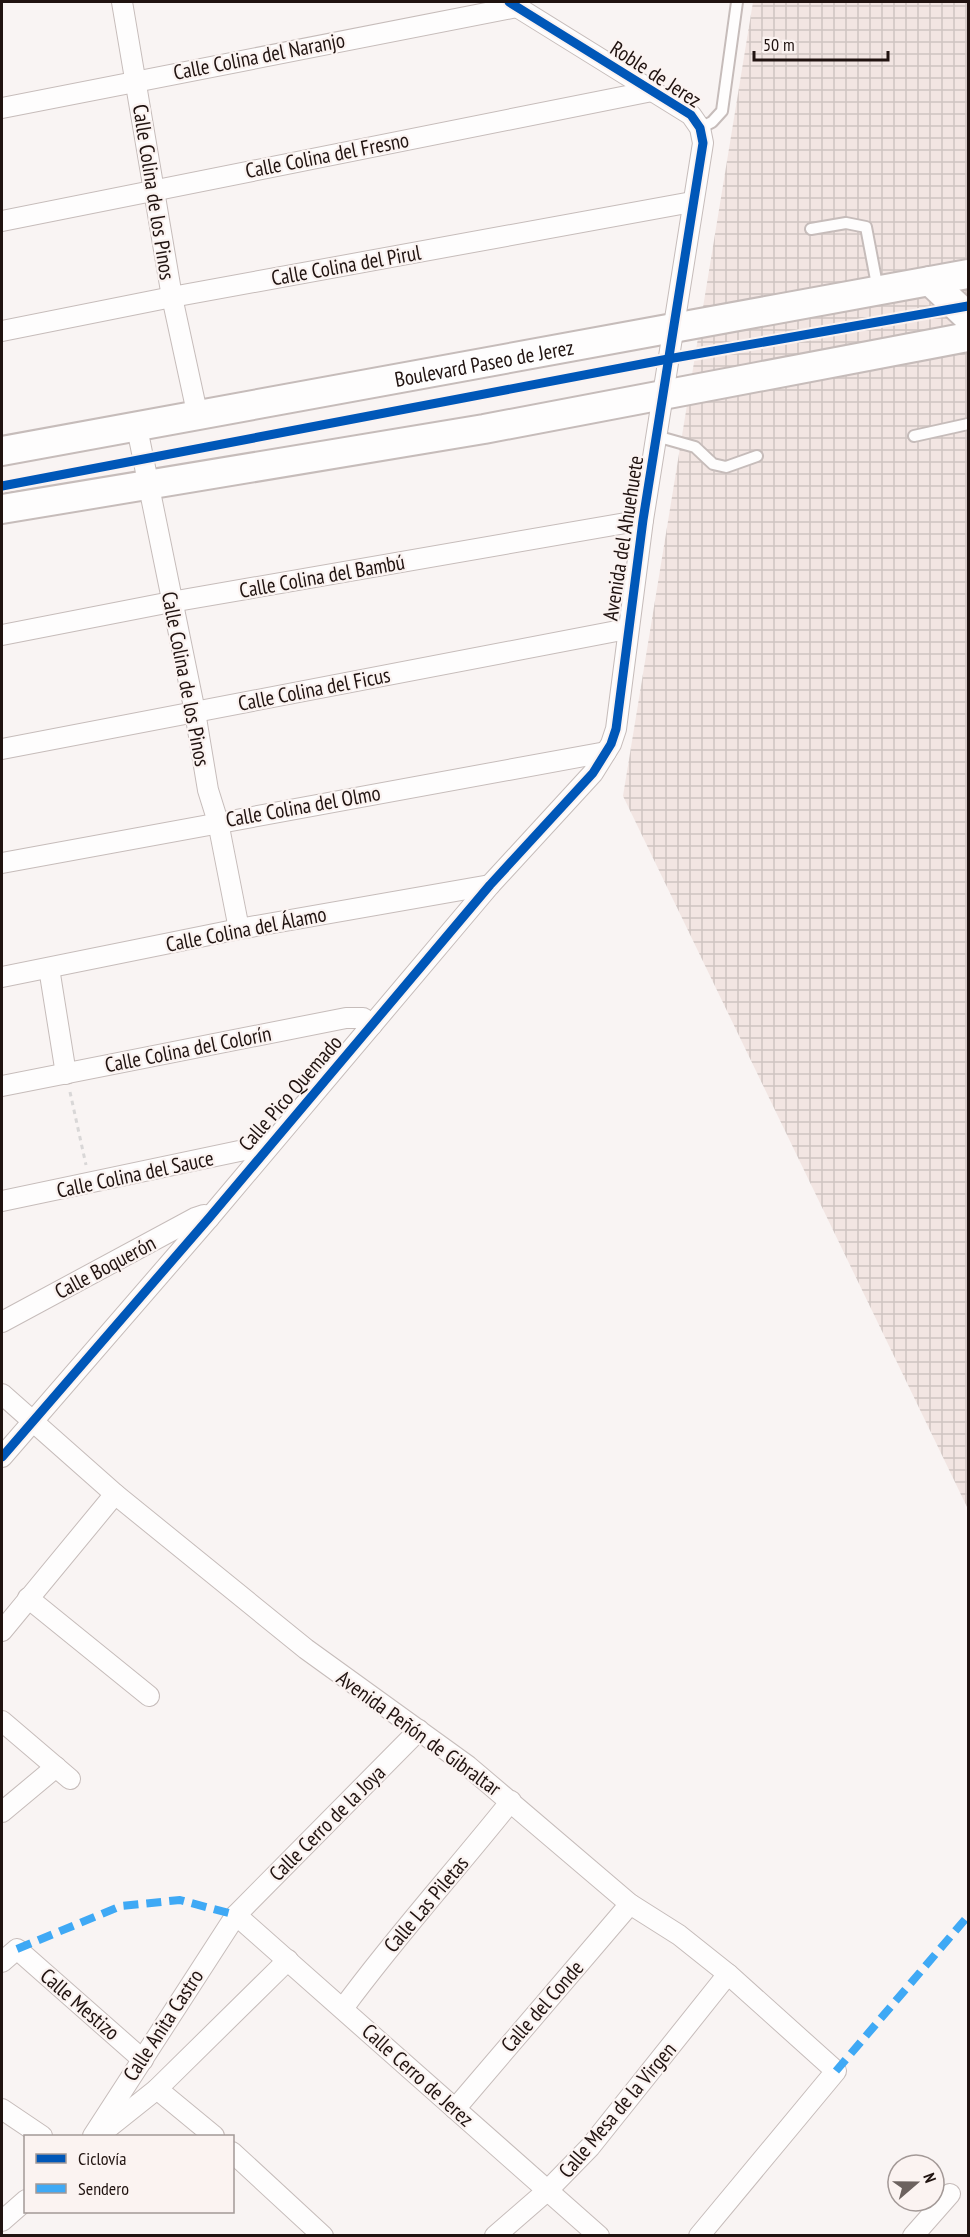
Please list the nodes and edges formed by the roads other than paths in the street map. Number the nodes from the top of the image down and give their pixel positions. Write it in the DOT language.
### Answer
graph roads {
  1 [pos="122,2"];
  2 [pos="737,2"];
  3 [pos="513,4"];
  4 [pos="136,80"];
  5 [pos="652,91"];
  6 [pos="2,108"];
  7 [pos="700,128"];
  8 [pos="156,189"];
  9 [pos="692,202"];
  10 [pos="2,221"];
  11 [pos="810,229"];
  12 [pos="969,274"];
  13 [pos="930,281"];
  14 [pos="878,291"];
  15 [pos="172,297"];
  16 [pos="969,317"];
  17 [pos="672,328"];
  18 [pos="2,332"];
  19 [pos="969,337"];
  20 [pos="664,395"];
  21 [pos="198,417"];
  22 [pos="969,424"];
  23 [pos="137,428"];
  24 [pos="657,436"];
  25 [pos="914,436"];
  26 [pos="2,451"];
  27 [pos="757,456"];
  28 [pos="148,483"];
  29 [pos="2,509"];
  30 [pos="643,520"];
  31 [pos="171,602"];
  32 [pos="627,629"];
  33 [pos="2,635"];
  34 [pos="195,712"];
  35 [pos="2,749"];
  36 [pos="606,752"];
  37 [pos="218,822"];
  38 [pos="2,863"];
  39 [pos="490,885"];
  40 [pos="239,929"];
  41 [pos="50,968"];
  42 [pos="2,977"];
  43 [pos="372,1025"];
  44 [pos="66,1074"];
  45 [pos="2,1086"];
  46 [pos="268,1145"];
  47 [pos="2,1201"];
  48 [pos="209,1218"];
  49 [pos="2,1323"];
  50 [pos="2,1394"];
  51 [pos="32,1420"];
  52 [pos="2,1457"];
  53 [pos="115,1494"];
  54 [pos="28,1598"];
  55 [pos="2,1631"];
  56 [pos="149,1696"];
  57 [pos="2,1721"];
  58 [pos="419,1730"];
  59 [pos="511,1801"];
  60 [pos="2,1812"];
  61 [pos="630,1904"];
  62 [pos="236,1915"];
  63 [pos="288,1960"];
  64 [pos="2,1962"];
  65 [pos="728,1974"];
  66 [pos="344,2007"];
  67 [pos="143,2060"];
  68 [pos="157,2089"];
  69 [pos="2,2109"];
  70 [pos="454,2109"];
  71 [pos="41,2135"];
  72 [pos="94,2135"];
  73 [pos="99,2135"];
  74 [pos="213,2135"];
  75 [pos="234,2154"];
  76 [pos="548,2190"];
  77 [pos="950,2194"];
  78 [pos="24,2202"];
  79 [pos="2,2221"];
  80 [pos="323,2235"];
  81 [pos="495,2235"];
  82 [pos="599,2235"];
  83 [pos="699,2235"];
  84 [pos="913,2235"];
  1 -- 4 [label="street, Calle Colina de los Pinos"];
  2 -- 7 [label="lane"];
  3 -- 4 [label="street, Calle Colina del Naranjo"];
  3 -- 5 [label="street, Roble de Jerez"];
  4 -- 6 [label="street, Calle Colina del Naranjo"];
  4 -- 8 [label="street, Calle Colina de los Pinos"];
  5 -- 7 [label="street, Roble de Jerez"];
  5 -- 8 [label="street, Calle Colina del Fresno"];
  7 -- 9 [label="street, Roble de Jerez"];
  8 -- 10 [label="street, Calle Colina del Fresno"];
  8 -- 15 [label="street, Calle Colina de los Pinos"];
  9 -- 15 [label="street, Calle Colina del Pirul"];
  9 -- 17 [label="street, Roble de Jerez"];
  11 -- 14 [label="lane"];
  12 -- 13 [label="main road, Boulevard Paseo de Jerez"];
  13 -- 14 [label="main road, Boulevard Paseo de Jerez"];
  13 -- 16 [label="main road"];
  14 -- 17 [label="main road, Boulevard Paseo de Jerez"];
  15 -- 18 [label="street, Calle Colina del Pirul"];
  15 -- 21 [label="street, Calle Colina de los Pinos"];
  17 -- 20 [label="street, Avenida del Ahuehuete"];
  17 -- 21 [label="main road, Boulevard Paseo de Jerez"];
  19 -- 20 [label="main road"];
  20 -- 24 [label="street, Avenida del Ahuehuete"];
  20 -- 28 [label="main road"];
  21 -- 23 [label="main road, Boulevard Paseo de Jerez"];
  22 -- 25 [label="lane"];
  23 -- 26 [label="main road, Boulevard Paseo de Jerez"];
  23 -- 28 [label="street, Calle Colina de los Pinos"];
  24 -- 27 [label="lane"];
  24 -- 30 [label="street, Avenida del Ahuehuete"];
  28 -- 29 [label="main road"];
  28 -- 31 [label="street, Calle Colina de los Pinos"];
  30 -- 31 [label="street, Calle Colina del Bambú"];
  30 -- 32 [label="street, Avenida del Ahuehuete"];
  31 -- 33 [label="street, Calle Colina del Bambú"];
  31 -- 34 [label="street, Calle Colina de los Pinos"];
  32 -- 34 [label="street, Calle Colina del Ficus"];
  32 -- 36 [label="street, Avenida del Ahuehuete"];
  34 -- 35 [label="street, Calle Colina del Ficus"];
  34 -- 37 [label="street, Calle Colina de los Pinos"];
  36 -- 37 [label="street, Calle Colina del Olmo"];
  36 -- 39 [label="street, Calle Pico Quemado"];
  37 -- 38 [label="street, Calle Colina del Olmo"];
  37 -- 40 [label="street, Calle Colina de los Pinos"];
  39 -- 40 [label="street, Calle Colina del Álamo"];
  39 -- 43 [label="street, Calle Pico Quemado"];
  40 -- 41 [label="street, Calle Colina del Álamo"];
  41 -- 42 [label="street, Calle Colina del Álamo"];
  41 -- 44 [label="street"];
  43 -- 44 [label="street, Calle Colina del Colorín"];
  43 -- 46 [label="street, Calle Pico Quemado"];
  44 -- 45 [label="street, Calle Colina del Colorín"];
  46 -- 47 [label="street, Calle Colina del Sauce"];
  46 -- 48 [label="street, Calle Pico Quemado"];
  48 -- 49 [label="street, Calle Boquerón"];
  48 -- 51 [label="street, Calle Pico Quemado"];
  50 -- 51 [label="street, Avenida Peñón de Gibraltar"];
  51 -- 52 [label="street, Calle Pico Quemado"];
  51 -- 53 [label="street, Avenida Peñón de Gibraltar"];
  53 -- 54 [label="street"];
  53 -- 58 [label="street, Avenida Peñón de Gibraltar"];
  54 -- 55 [label="street"];
  54 -- 56 [label="street"];
  57 -- 60 [label="street"];
  58 -- 59 [label="street, Avenida Peñón de Gibraltar"];
  58 -- 62 [label="street, Calle Cerro de la Joya"];
  59 -- 61 [label="street, Avenida Peñón de Gibraltar"];
  59 -- 66 [label="street, Calle Las Piletas"];
  61 -- 65 [label="street, Avenida Peñón de Gibraltar"];
  61 -- 70 [label="street, Calle del Conde"];
  62 -- 63 [label="street, Calle Cerro de Jerez"];
  62 -- 67 [label="street, Calle Anita Castro"];
  63 -- 66 [label="street, Calle Cerro de Jerez"];
  63 -- 68 [label="street, Calle Anita Castro"];
  64 -- 67 [label="street, Calle Mestizo"];
  65 -- 76 [label="street, Calle Mesa de la Virgen"];
  65 -- 83 [label="street, Avenida Peñón de Gibraltar"];
  66 -- 70 [label="street, Calle Cerro de Jerez"];
  67 -- 72 [label="street, Calle Anita Castro"];
  68 -- 73 [label="street, Calle Anita Castro"];
  68 -- 74 [label="street"];
  69 -- 71 [label="street"];
  70 -- 76 [label="street, Calle Cerro de Jerez"];
  75 -- 80 [label="street"];
  76 -- 81 [label="street, Calle Mesa de la Virgen"];
  76 -- 82 [label="street, Calle Cerro de Jerez"];
  77 -- 84 [label="street"];
  78 -- 79 [label="street"];
}
